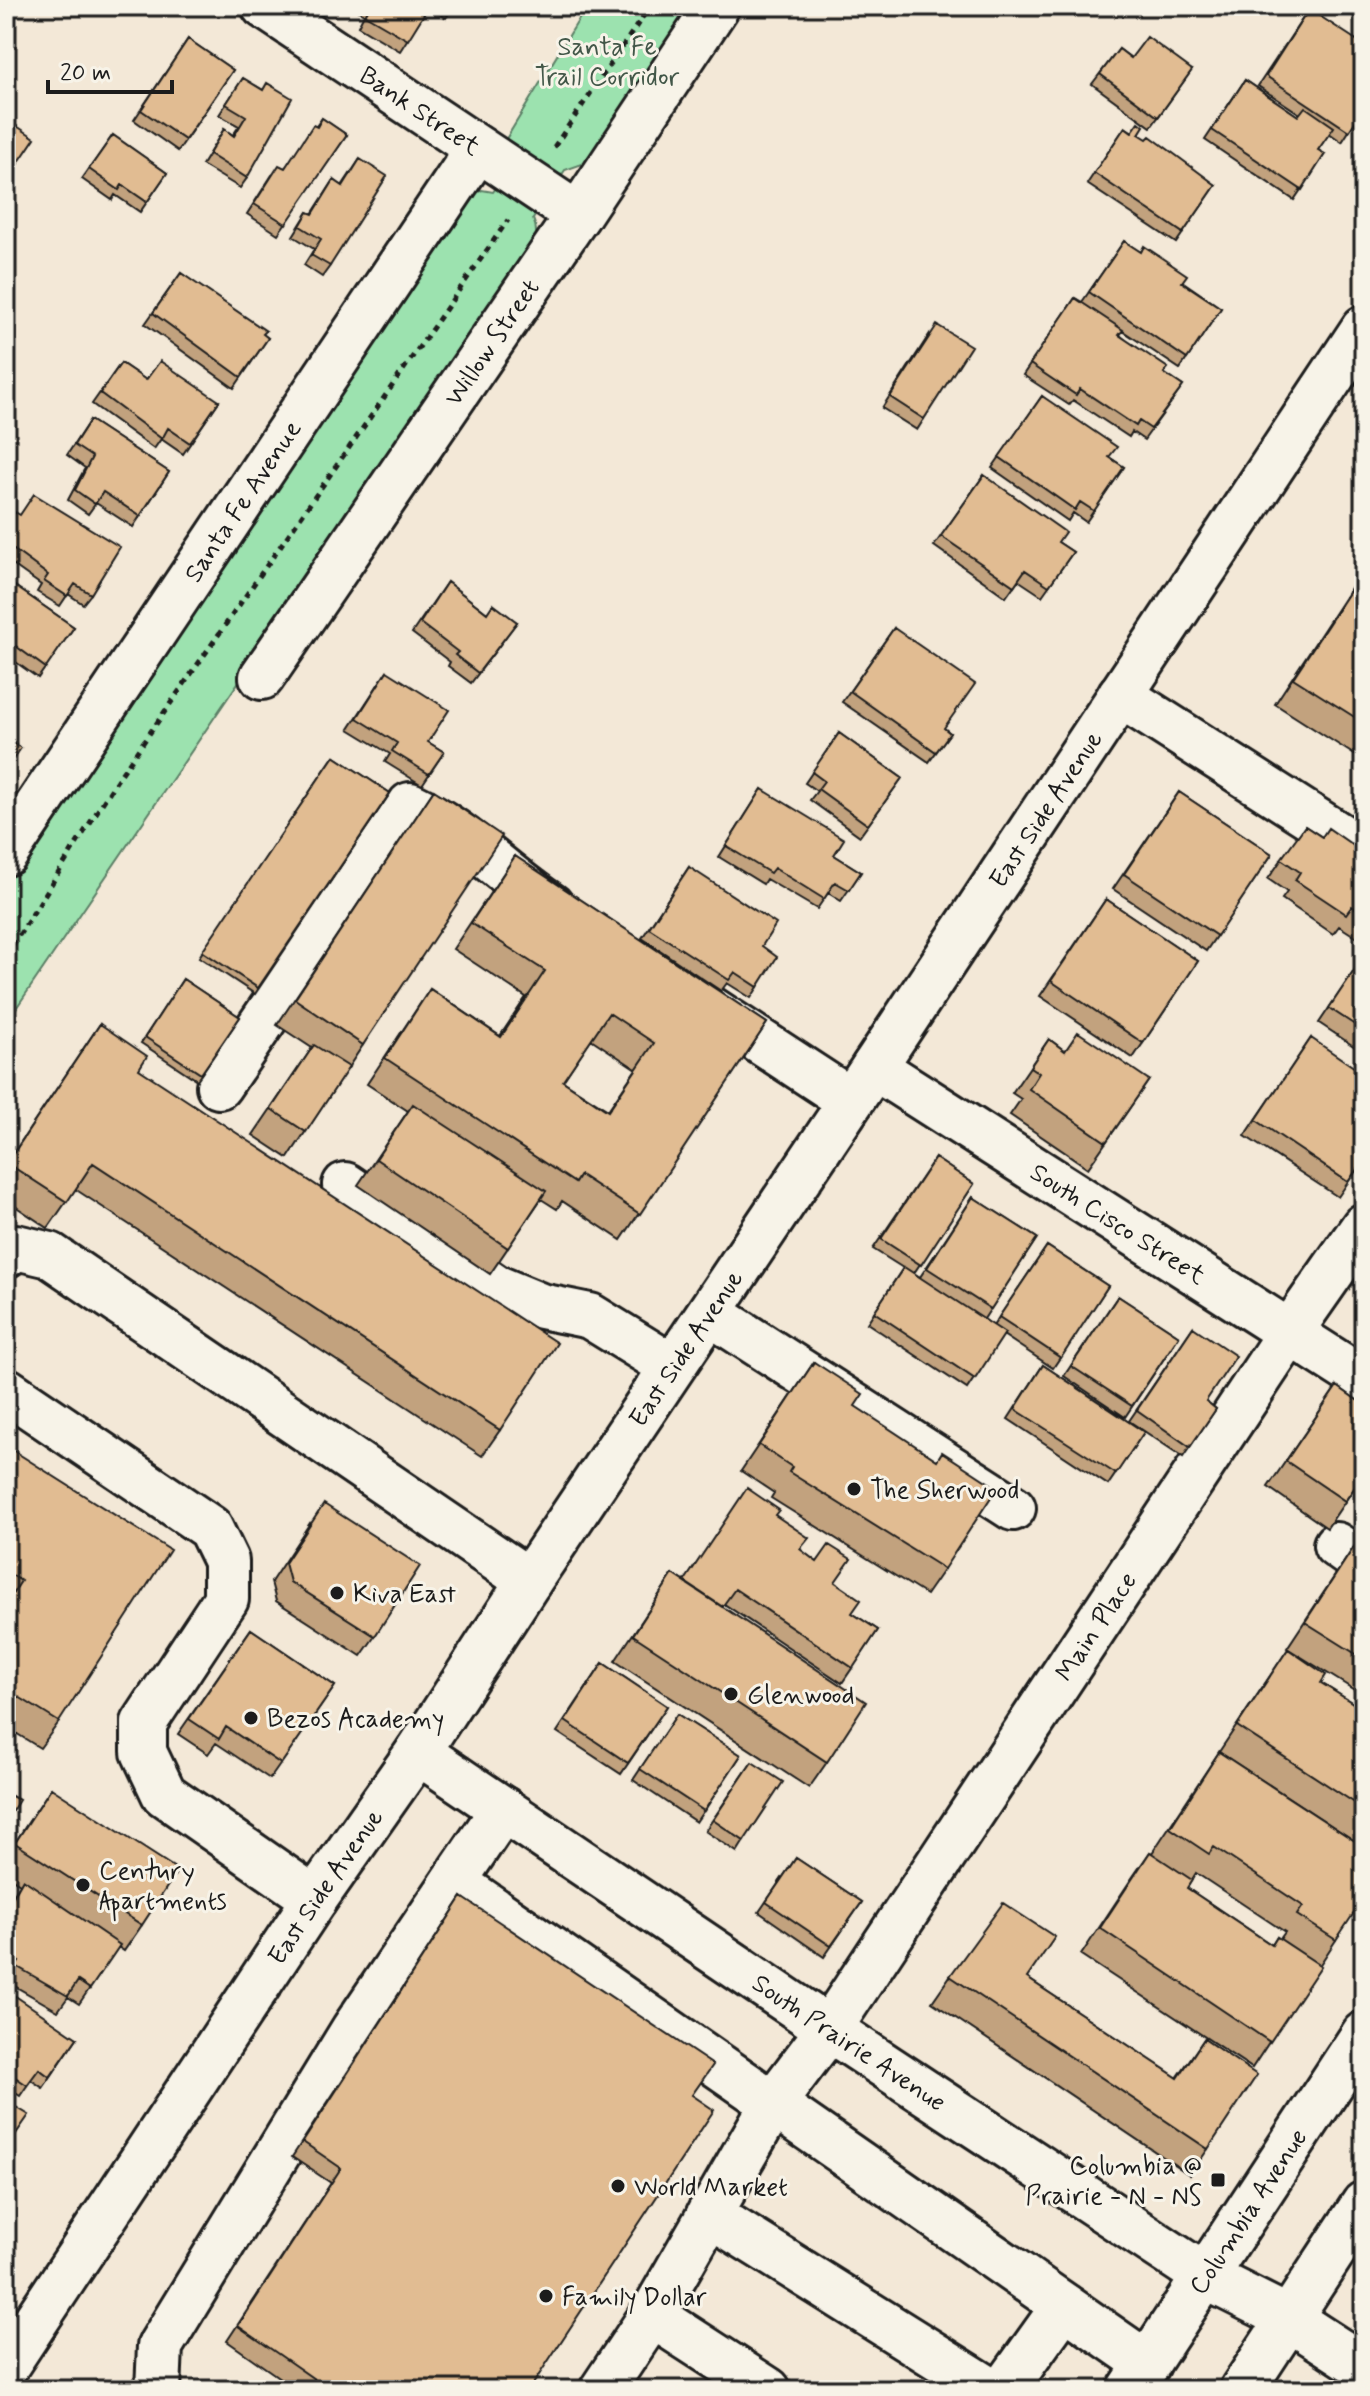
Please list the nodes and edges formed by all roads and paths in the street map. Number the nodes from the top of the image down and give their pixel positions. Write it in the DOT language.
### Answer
graph roads {
  1 [pos="264,6"];
  2 [pos="650,6"];
  3 [pos="717,6"];
  4 [pos="478,149"];
  5 [pos="549,154"];
  6 [pos="513,210"];
  7 [pos="578,215"];
  8 [pos="1364,328"];
  9 [pos="262,677"];
  10 [pos="1120,695"];
  11 [pos="1364,851"];
  12 [pos="6,853"];
  13 [pos="581,925"];
  14 [pos="6,956"];
  15 [pos="670,983"];
  16 [pos="863,1084"];
  17 [pos="219,1086"];
  18 [pos="345,1185"];
  19 [pos="1364,1226"];
  20 [pos="6,1255"];
  21 [pos="710,1313"];
  22 [pos="1290,1332"];
  23 [pos="671,1366"];
  24 [pos="1364,1380"];
  25 [pos="6,1390"];
  26 [pos="1013,1508"];
  27 [pos="529,1581"];
  28 [pos="418,1752"];
  29 [pos="503,1809"];
  30 [pos="454,1882"];
  31 [pos="315,1899"];
  32 [pos="829,2029"];
  33 [pos="1364,2034"];
  34 [pos="774,2102"];
  35 [pos="1364,2204"];
  36 [pos="709,2214"];
  37 [pos="1206,2277"];
  38 [pos="1064,2306"];
  39 [pos="652,2315"];
  40 [pos="1290,2319"];
  41 [pos="6,2366"];
  42 [pos="1364,2367"];
  43 [pos="1139,2377"];
  44 [pos="158,2390"];
  45 [pos="602,2390"];
  46 [pos="768,2390"];
  47 [pos="990,2390"];
  48 [pos="1004,2390"];
  49 [pos="1242,2390"];
  1 -- 4 [label="street, Bank Street"];
  2 -- 5 [label="path"];
  3 -- 7 [label="street, Willow Street"];
  4 -- 7 [label="street, Bank Street"];
  4 -- 12 [label="street, Santa Fe Avenue"];
  6 -- 14 [label="path"];
  7 -- 9 [label="street, Willow Street"];
  8 -- 10 [label="street, East Side Avenue"];
  10 -- 11 [label="street"];
  10 -- 16 [label="street, East Side Avenue"];
  13 -- 17 [label="street"];
  15 -- 16 [label="street, South Cisco Street"];
  16 -- 21 [label="street, East Side Avenue"];
  16 -- 22 [label="street, South Cisco Street"];
  18 -- 23 [label="street"];
  19 -- 22 [label="street, Main Place"];
  20 -- 27 [label="street"];
  21 -- 23 [label="street, East Side Avenue"];
  21 -- 26 [label="street"];
  22 -- 24 [label="street, South Cisco Street"];
  22 -- 32 [label="street, Main Place"];
  23 -- 27 [label="street, East Side Avenue"];
  25 -- 31 [label="street"];
  27 -- 28 [label="street, East Side Avenue"];
  28 -- 29 [label="street, South Prairie Avenue"];
  28 -- 31 [label="street, East Side Avenue"];
  29 -- 30 [label="street"];
  29 -- 32 [label="street, South Prairie Avenue"];
  30 -- 34 [label="street"];
  30 -- 44 [label="street"];
  31 -- 41 [label="street, East Side Avenue"];
  32 -- 34 [label="street, Main Place"];
  32 -- 37 [label="street, South Prairie Avenue"];
  33 -- 37 [label="street, Columbia Avenue"];
  34 -- 36 [label="street, Main Place"];
  34 -- 38 [label="street"];
  35 -- 40 [label="street"];
  36 -- 39 [label="street, Main Place"];
  36 -- 47 [label="street"];
  37 -- 40 [label="street, South Prairie Avenue"];
  37 -- 43 [label="street, Columbia Avenue"];
  38 -- 43 [label="street"];
  38 -- 48 [label="street"];
  39 -- 45 [label="street, Main Place"];
  39 -- 46 [label="street"];
  40 -- 42 [label="street, South Prairie Avenue"];
  40 -- 49 [label="street"];
}
